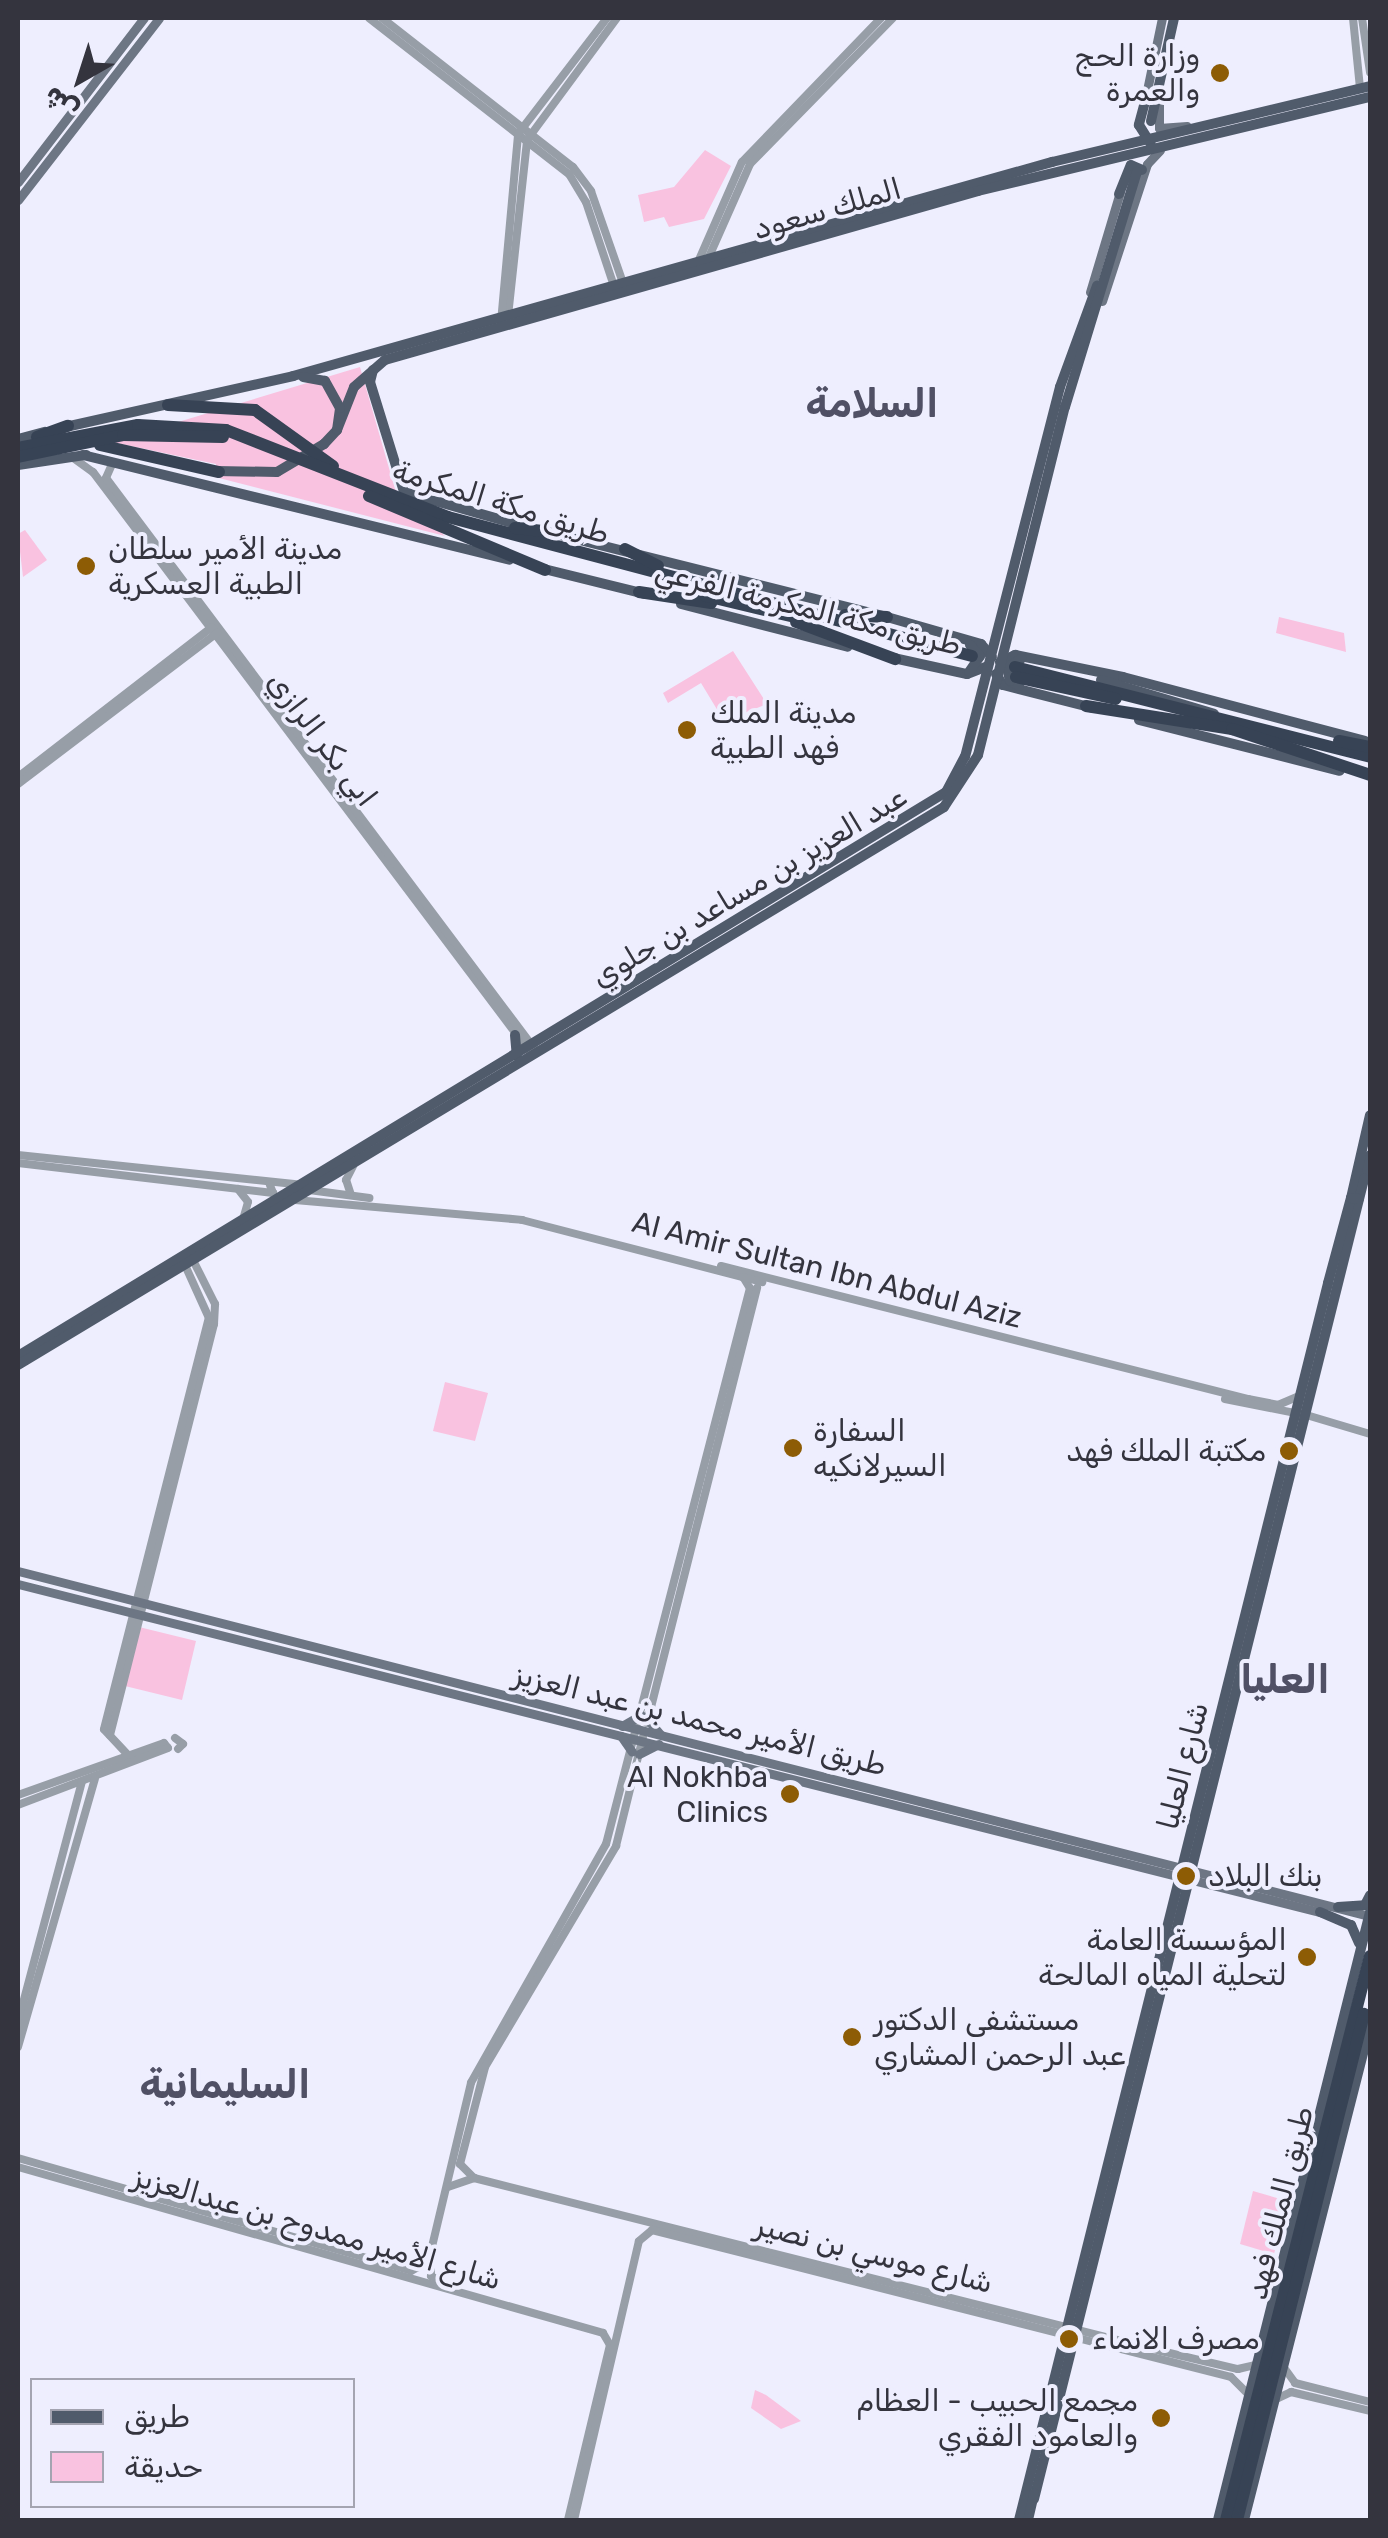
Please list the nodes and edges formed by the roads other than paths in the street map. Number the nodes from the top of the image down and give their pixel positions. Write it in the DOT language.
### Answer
graph roads {
  1 [pos="144,18"];
  2 [pos="159,18"];
  3 [pos="368,18"];
  4 [pos="382,18"];
  5 [pos="618,18"];
  6 [pos="881,18"];
  7 [pos="893,18"];
  8 [pos="1171,18"];
  9 [pos="1353,18"];
  10 [pos="1362,18"];
  11 [pos="607,22"];
  12 [pos="1365,58"];
  13 [pos="1370,72"];
  14 [pos="1365,87"];
  15 [pos="1370,97"];
  16 [pos="1146,98"];
  17 [pos="1158,108"];
  18 [pos="1149,121"];
  19 [pos="1198,126"];
  20 [pos="525,133"];
  21 [pos="773,135"];
  22 [pos="1150,143"];
  23 [pos="1122,151"];
  24 [pos="1044,175"];
  25 [pos="18,182"];
  26 [pos="1119,194"];
  27 [pos="18,200"];
  28 [pos="1135,200"];
  29 [pos="703,261"];
  30 [pos="619,284"];
  31 [pos="504,322"];
  32 [pos="1093,322"];
  33 [pos="1072,352"];
  34 [pos="374,368"];
  35 [pos="291,376"];
  36 [pos="168,405"];
  37 [pos="68,426"];
  38 [pos="336,430"];
  39 [pos="18,444"];
  40 [pos="80,450"];
  41 [pos="68,456"];
  42 [pos="18,457"];
  43 [pos="118,461"];
  44 [pos="18,466"];
  45 [pos="219,472"];
  46 [pos="341,479"];
  47 [pos="448,517"];
  48 [pos="543,531"];
  49 [pos="625,549"];
  50 [pos="1013,568"];
  51 [pos="546,570"];
  52 [pos="716,590"];
  53 [pos="639,592"];
  54 [pos="738,605"];
  55 [pos="803,611"];
  56 [pos="780,616"];
  57 [pos="887,618"];
  58 [pos="1010,622"];
  59 [pos="215,629"];
  60 [pos="938,632"];
  61 [pos="1004,646"];
  62 [pos="895,659"];
  63 [pos="914,663"];
  64 [pos="994,664"];
  65 [pos="1061,665"];
  66 [pos="1092,677"];
  67 [pos="1029,690"];
  68 [pos="979,701"];
  69 [pos="1086,706"];
  70 [pos="1219,716"];
  71 [pos="986,722"];
  72 [pos="1252,725"];
  73 [pos="88,728"];
  74 [pos="1232,729"];
  75 [pos="1370,745"];
  76 [pos="1370,761"];
  77 [pos="1370,777"];
  78 [pos="18,781"];
  79 [pos="516,1034"];
  80 [pos="532,1049"];
  81 [pos="1370,1115"];
  82 [pos="18,1155"];
  83 [pos="1370,1155"];
  84 [pos="18,1163"];
  85 [pos="354,1166"];
  86 [pos="161,1176"];
  87 [pos="173,1177"];
  88 [pos="1360,1181"];
  89 [pos="270,1185"];
  90 [pos="319,1186"];
  91 [pos="238,1189"];
  92 [pos="290,1195"];
  93 [pos="352,1195"];
  94 [pos="1355,1198"];
  95 [pos="242,1221"];
  96 [pos="189,1262"];
  97 [pos="168,1270"];
  98 [pos="753,1280"];
  99 [pos="18,1356"];
  100 [pos="18,1364"];
  101 [pos="1276,1407"];
  102 [pos="1296,1410"];
  103 [pos="1370,1434"];
  104 [pos="1290,1436"];
  105 [pos="18,1571"];
  106 [pos="18,1584"];
  107 [pos="138,1607"];
  108 [pos="1252,1611"];
  109 [pos="642,1729"];
  110 [pos="620,1730"];
  111 [pos="174,1738"];
  112 [pos="661,1740"];
  113 [pos="178,1749"];
  114 [pos="636,1753"];
  115 [pos="128,1756"];
  116 [pos="95,1778"];
  117 [pos="826,1778"];
  118 [pos="82,1782"];
  119 [pos="806,1782"];
  120 [pos="18,1795"];
  121 [pos="84,1795"];
  122 [pos="18,1805"];
  123 [pos="992,1820"];
  124 [pos="971,1823"];
  125 [pos="1184,1877"];
  126 [pos="1370,1895"];
  127 [pos="1338,1907"];
  128 [pos="1320,1912"];
  129 [pos="1370,1918"];
  130 [pos="1370,1945"];
  131 [pos="1370,1956"];
  132 [pos="1357,1968"];
  133 [pos="1370,1986"];
  134 [pos="1352,1991"];
  135 [pos="18,2022"];
  136 [pos="1370,2026"];
  137 [pos="18,2047"];
  138 [pos="18,2158"];
  139 [pos="18,2167"];
  140 [pos="1324,2170"];
  141 [pos="474,2178"];
  142 [pos="448,2187"];
  143 [pos="1308,2190"];
  144 [pos="619,2216"];
  145 [pos="640,2238"];
  146 [pos="1313,2246"];
  147 [pos="430,2255"];
  148 [pos="454,2289"];
  149 [pos="1276,2297"];
  150 [pos="624,2307"];
  151 [pos="590,2327"];
  152 [pos="1066,2332"];
  153 [pos="1091,2337"];
  154 [pos="1260,2361"];
  155 [pos="1285,2369"];
  156 [pos="1237,2374"];
  157 [pos="1296,2388"];
  158 [pos="1250,2396"];
  159 [pos="1276,2399"];
  160 [pos="1370,2402"];
  161 [pos="1370,2411"];
  162 [pos="1029,2495"];
  163 [pos="571,2520"];
  164 [pos="1019,2520"];
  165 [pos="1028,2520"];
  166 [pos="1218,2520"];
  167 [pos="1226,2520"];
  168 [pos="1241,2520"];
  1 -- 25 [label="main road"];
  2 -- 27 [label="main road"];
  3 -- 20 [label="street"];
  4 -- 20 [label="street"];
  5 -- 11 [label="street"];
  6 -- 21 [label="street"];
  7 -- 21 [label="street"];
  8 -- 16 [label="main road"];
  8 -- 17 [label="main road"];
  8 -- 18 [label="main road"];
  9 -- 12 [label="street"];
  10 -- 12 [label="street"];
  11 -- 20 [label="street"];
  12 -- 13 [label="street"];
  12 -- 14 [label="street"];
  14 -- 19 [label="main road"];
  15 -- 22 [label="main road"];
  16 -- 17 [label="main road"];
  16 -- 22 [label="main road"];
  16 -- 23 [label="main road"];
  17 -- 19 [label="main road"];
  17 -- 22 [label="main road"];
  19 -- 22 [label="main road"];
  20 -- 30 [label="street"];
  20 -- 31 [label="street"];
  21 -- 29 [label="street"];
  22 -- 23 [label="main road"];
  22 -- 26 [label="main road"];
  22 -- 28 [label="main road"];
  23 -- 24 [label="main road, الملك سعود"];
  23 -- 29 [label="main road, الملك سعود"];
  24 -- 26 [label="main road"];
  24 -- 31 [label="main road, الملك سعود"];
  26 -- 28 [label="main road"];
  26 -- 33 [label="main road"];
  28 -- 32 [label="main road"];
  29 -- 30 [label="main road, الملك سعود"];
  30 -- 31 [label="main road, الملك سعود"];
  31 -- 34 [label="main road, الملك سعود"];
  31 -- 35 [label="main road, الملك سعود"];
  32 -- 33 [label="main road, عبد العزيز بن مساعد بن جلوي"];
  32 -- 58 [label="main road, عبد العزيز بن مساعد بن جلوي"];
  33 -- 50 [label="main road, عبد العزيز بن مساعد بن جلوي"];
  34 -- 38 [label="main road"];
  34 -- 48 [label="main road, طريق مكة المكرمة الفرعي"];
  35 -- 36 [label="main road, الملك سعود"];
  35 -- 38 [label="main road"];
  36 -- 37 [label="main road, الملك سعود"];
  36 -- 46 [label="highway"];
  37 -- 39 [label="highway"];
  38 -- 45 [label="main road"];
  39 -- 46 [label="highway, طريق مكة المكرمة"];
  40 -- 41 [label="main road, طريق مكة المكرمة الفرعي"];
  40 -- 42 [label="highway, طريق مكة المكرمة"];
  40 -- 43 [label="main road, طريق مكة المكرمة الفرعي"];
  40 -- 45 [label="highway"];
  40 -- 46 [label="highway, طريق مكة المكرمة"];
  41 -- 44 [label="main road"];
  41 -- 59 [label="street, ابي بكر الرازي"];
  43 -- 51 [label="main road, طريق مكة المكرمة الفرعي"];
  43 -- 59 [label="street, ابي بكر الرازي"];
  46 -- 47 [label="highway, طريق مكة المكرمة"];
  46 -- 51 [label="highway"];
  46 -- 54 [label="highway, طريق مكة المكرمة"];
  47 -- 48 [label="highway"];
  47 -- 52 [label="highway, طريق مكة المكرمة"];
  48 -- 49 [label="main road, طريق مكة المكرمة الفرعي"];
  49 -- 52 [label="highway"];
  49 -- 57 [label="main road, طريق مكة المكرمة الفرعي"];
  50 -- 60 [label="main road"];
  50 -- 64 [label="main road, عبد العزيز بن مساعد بن جلوي"];
  51 -- 53 [label="main road, طريق مكة المكرمة الفرعي"];
  52 -- 55 [label="highway, طريق مكة المكرمة"];
  53 -- 54 [label="highway"];
  53 -- 62 [label="main road, طريق مكة المكرمة الفرعي"];
  54 -- 56 [label="highway, طريق مكة المكرمة"];
  55 -- 56 [label="highway, طريق مكة المكرمة"];
  55 -- 57 [label="highway"];
  56 -- 62 [label="highway"];
  57 -- 60 [label="main road, طريق مكة المكرمة الفرعي"];
  58 -- 61 [label="main road, عبد العزيز بن مساعد بن جلوي"];
  58 -- 65 [label="main road"];
  59 -- 73 [label="street"];
  59 -- 73 [label="street"];
  59 -- 79 [label="street, ابي بكر الرازي"];
  59 -- 80 [label="street, ابي بكر الرازي"];
  60 -- 63 [label="main road"];
  60 -- 64 [label="main road, طريق مكة المكرمة الفرعي"];
  61 -- 64 [label="main road, طريق مكة المكرمة الفرعي"];
  62 -- 63 [label="main road, طريق مكة المكرمة الفرعي"];
  63 -- 64 [label="main road, طريق مكة المكرمة الفرعي"];
  63 -- 68 [label="main road"];
  64 -- 65 [label="main road, طريق مكة المكرمة الفرعي"];
  64 -- 67 [label="main road, طريق مكة المكرمة الفرعي"];
  64 -- 68 [label="main road, عبد العزيز بن مساعد بن جلوي"];
  64 -- 71 [label="main road, طريق مكة المكرمة الفرعي"];
  65 -- 66 [label="main road"];
  65 -- 75 [label="main road, طريق مكة المكرمة الفرعي"];
  66 -- 67 [label="main road"];
  66 -- 70 [label="main road"];
  67 -- 69 [label="main road, طريق مكة المكرمة الفرعي"];
  67 -- 71 [label="main road"];
  68 -- 80 [label="main road, عبد العزيز بن مساعد بن جلوي"];
  69 -- 74 [label="highway"];
  69 -- 77 [label="main road, طريق مكة المكرمة الفرعي"];
  70 -- 72 [label="highway"];
  70 -- 74 [label="highway"];
  71 -- 80 [label="main road, عبد العزيز بن مساعد بن جلوي"];
  72 -- 75 [label="highway"];
  72 -- 76 [label="highway"];
  73 -- 78 [label="street"];
  74 -- 76 [label="highway"];
  74 -- 77 [label="highway"];
  79 -- 80 [label="main road"];
  80 -- 85 [label="main road, عبد العزيز بن مساعد بن جلوي"];
  80 -- 90 [label="main road, عبد العزيز بن مساعد بن جلوي"];
  81 -- 88 [label="main road, شارع العليا"];
  82 -- 86 [label="street"];
  83 -- 88 [label="main road, شارع العليا"];
  84 -- 86 [label="street"];
  85 -- 90 [label="main road, عبد العزيز بن مساعد بن جلوي"];
  85 -- 93 [label="street"];
  86 -- 87 [label="street"];
  87 -- 89 [label="street"];
  87 -- 91 [label="street"];
  88 -- 94 [label="main road, شارع العليا"];
  89 -- 91 [label="street"];
  89 -- 92 [label="street"];
  90 -- 92 [label="main road, عبد العزيز بن مساعد بن جلوي"];
  90 -- 93 [label="street, Al Amir Sultan Ibn Abdul Aziz"];
  90 -- 98 [label="street"];
  91 -- 95 [label="street"];
  92 -- 95 [label="main road, عبد العزيز بن مساعد بن جلوي"];
  92 -- 96 [label="main road, عبد العزيز بن مساعد بن جلوي"];
  93 -- 98 [label="street, Al Amir Sultan Ibn Abdul Aziz"];
  94 -- 102 [label="main road, شارع العليا"];
  94 -- 102 [label="main road, شارع العليا"];
  95 -- 97 [label="main road, عبد العزيز بن مساعد بن جلوي"];
  96 -- 97 [label="main road, عبد العزيز بن مساعد بن جلوي"];
  96 -- 107 [label="street"];
  97 -- 99 [label="main road, عبد العزيز بن مساعد بن جلوي"];
  97 -- 100 [label="main road, عبد العزيز بن مساعد بن جلوي"];
  98 -- 101 [label="street, Al Amir Sultan Ibn Abdul Aziz"];
  98 -- 109 [label="street"];
  101 -- 102 [label="street, Al Amir Sultan Ibn Abdul Aziz"];
  101 -- 104 [label="street"];
  102 -- 103 [label="street, Al Amir Sultan Ibn Abdul Aziz"];
  102 -- 104 [label="main road, شارع العليا"];
  102 -- 108 [label="main road, شارع العليا"];
  104 -- 108 [label="main road, شارع العليا"];
  105 -- 107 [label="main road, طريق الأمير محمد بن عبد العزيز"];
  106 -- 107 [label="main road, طريق الأمير محمد بن عبد العزيز"];
  107 -- 110 [label="main road, طريق الأمير محمد بن عبد العزيز"];
  107 -- 115 [label="street"];
  108 -- 125 [label="main road, شارع العليا"];
  109 -- 110 [label="main road, طريق الأمير محمد بن عبد العزيز"];
  109 -- 110 [label="main road"];
  109 -- 112 [label="main road, طريق الأمير محمد بن عبد العزيز"];
  109 -- 112 [label="main road"];
  109 -- 114 [label="street"];
  110 -- 114 [label="main road"];
  111 -- 113 [label="street"];
  112 -- 114 [label="main road"];
  112 -- 117 [label="main road, طريق الأمير محمد بن عبد العزيز"];
  112 -- 119 [label="main road, طريق الأمير محمد بن عبد العزيز"];
  114 -- 141 [label="street"];
  114 -- 142 [label="street"];
  115 -- 116 [label="street"];
  115 -- 120 [label="street"];
  116 -- 118 [label="street"];
  116 -- 121 [label="street"];
  117 -- 119 [label="main road"];
  117 -- 123 [label="main road, طريق الأمير محمد بن عبد العزيز"];
  118 -- 121 [label="street"];
  118 -- 122 [label="street"];
  119 -- 124 [label="main road, طريق الأمير محمد بن عبد العزيز"];
  121 -- 135 [label="street"];
  121 -- 137 [label="street"];
  123 -- 124 [label="main road"];
  123 -- 125 [label="main road, طريق الأمير محمد بن عبد العزيز"];
  124 -- 125 [label="main road, طريق الأمير محمد بن عبد العزيز"];
  125 -- 127 [label="main road, طريق الأمير محمد بن عبد العزيز"];
  125 -- 128 [label="main road, طريق الأمير محمد بن عبد العزيز"];
  125 -- 152 [label="main road, شارع العليا"];
  126 -- 127 [label="main road"];
  127 -- 129 [label="main road, طريق الأمير محمد بن عبد العزيز"];
  128 -- 129 [label="main road, طريق الأمير محمد بن عبد العزيز"];
  128 -- 132 [label="main road"];
  129 -- 132 [label="main road"];
  130 -- 134 [label="main road"];
  131 -- 143 [label="highway, طريق الملك فهد"];
  132 -- 134 [label="main road"];
  133 -- 140 [label="highway, طريق الملك فهد"];
  134 -- 149 [label="main road"];
  136 -- 146 [label="main road"];
  138 -- 147 [label="street, شارع الأمير ممدوح بن عبدالعزيز"];
  139 -- 148 [label="street, شارع الأمير ممدوح بن عبدالعزيز"];
  140 -- 146 [label="highway"];
  140 -- 168 [label="highway, طريق الملك فهد"];
  141 -- 142 [label="street"];
  141 -- 144 [label="street, شارع موسي بن نصير"];
  142 -- 147 [label="street"];
  143 -- 149 [label="highway"];
  143 -- 167 [label="highway, طريق الملك فهد"];
  144 -- 145 [label="street"];
  144 -- 152 [label="street, شارع موسي بن نصير"];
  145 -- 150 [label="street"];
  145 -- 152 [label="street, شارع موسي بن نصير"];
  146 -- 155 [label="main road"];
  147 -- 148 [label="street"];
  148 -- 151 [label="street, شارع الأمير ممدوح بن عبدالعزيز"];
  149 -- 154 [label="main road"];
  150 -- 151 [label="street"];
  150 -- 163 [label="street"];
  151 -- 163 [label="street, شارع الأمير ممدوح بن عبدالعزيز"];
  152 -- 153 [label="main road"];
  152 -- 153 [label="main road"];
  152 -- 162 [label="main road, شارع العليا"];
  153 -- 156 [label="street"];
  154 -- 156 [label="street"];
  154 -- 158 [label="main road"];
  155 -- 157 [label="street"];
  155 -- 159 [label="main road"];
  156 -- 158 [label="street"];
  157 -- 159 [label="street"];
  157 -- 160 [label="street"];
  157 -- 161 [label="street"];
  158 -- 166 [label="main road"];
  159 -- 168 [label="main road"];
  162 -- 164 [label="main road, شارع العليا"];
  162 -- 165 [label="main road, شارع العليا"];
}
